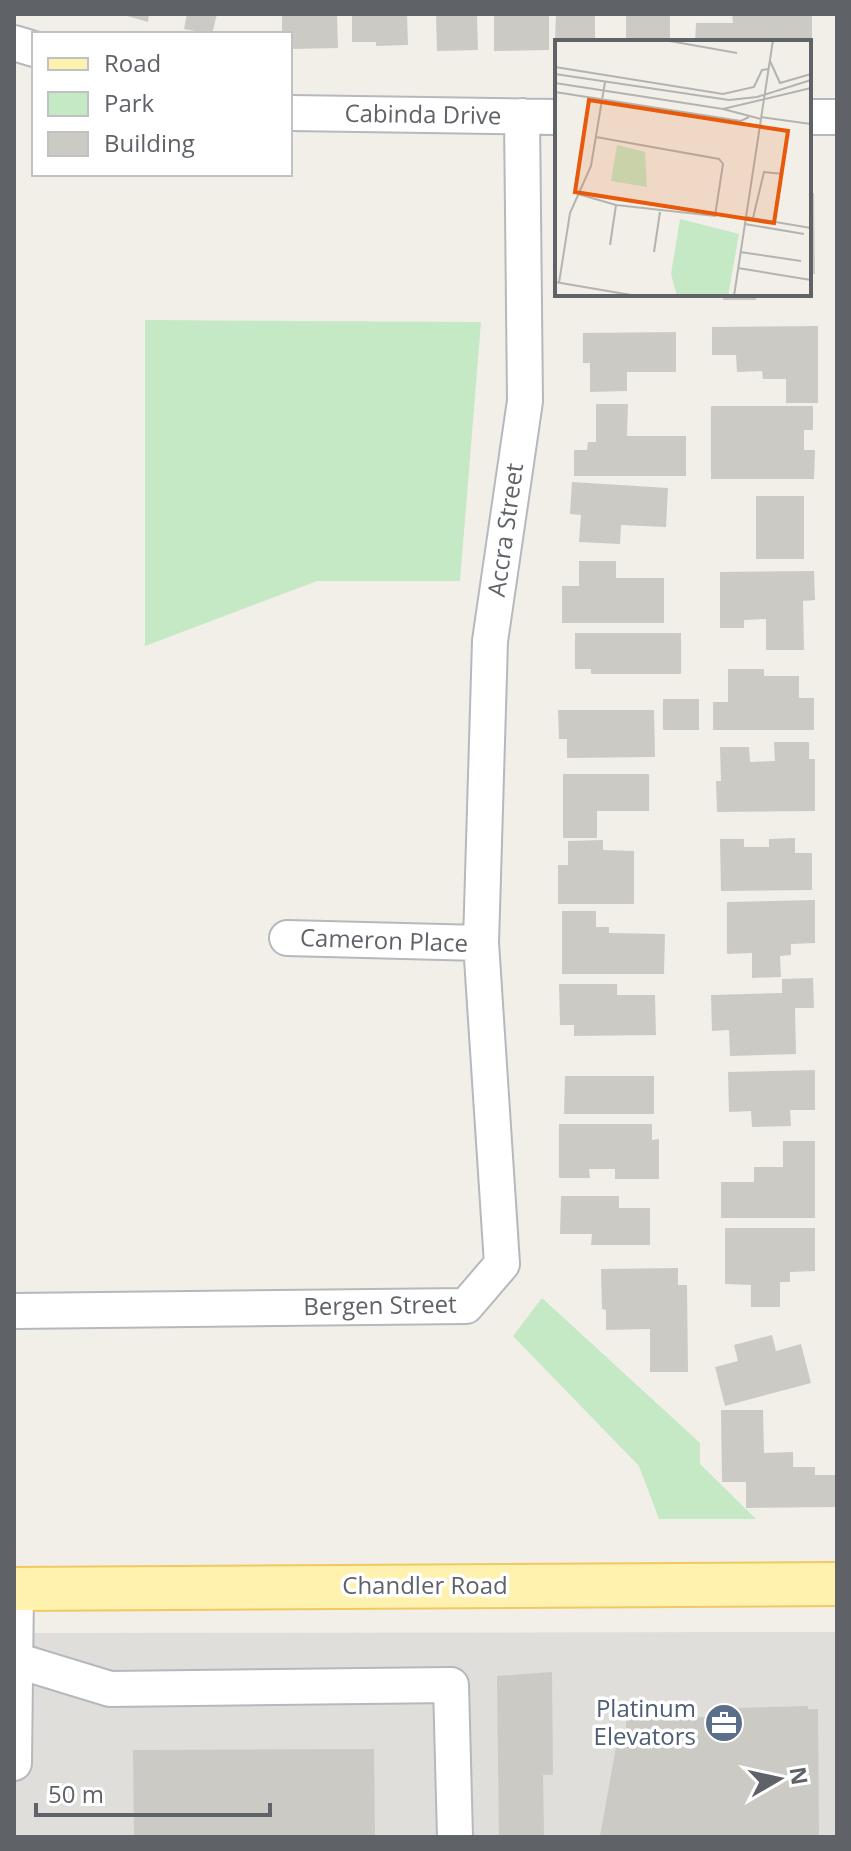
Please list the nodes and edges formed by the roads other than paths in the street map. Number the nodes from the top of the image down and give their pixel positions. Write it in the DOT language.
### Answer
graph roads {
  1 [pos="292,113"];
  2 [pos="522,116"];
  3 [pos="555,117"];
  4 [pos="811,117"];
  5 [pos="837,117"];
  6 [pos="287,938"];
  7 [pos="481,943"];
  8 [pos="14,1311"];
  9 [pos="837,1584"];
  10 [pos="15,1589"];
  11 [pos="15,1660"];
  12 [pos="14,1763"];
  13 [pos="455,1837"];
  1 -- 2 [label="street, Cabinda Drive"];
  2 -- 3 [label="street, Cabinda Drive"];
  2 -- 7 [label="street, Accra Street"];
  4 -- 5 [label="street"];
  6 -- 7 [label="street, Cameron Place"];
  7 -- 8 [label="street, Bergen Street"];
  9 -- 10 [label="main road, Chandler Road"];
  10 -- 11 [label="street"];
  11 -- 12 [label="street"];
  11 -- 13 [label="street"];
}
